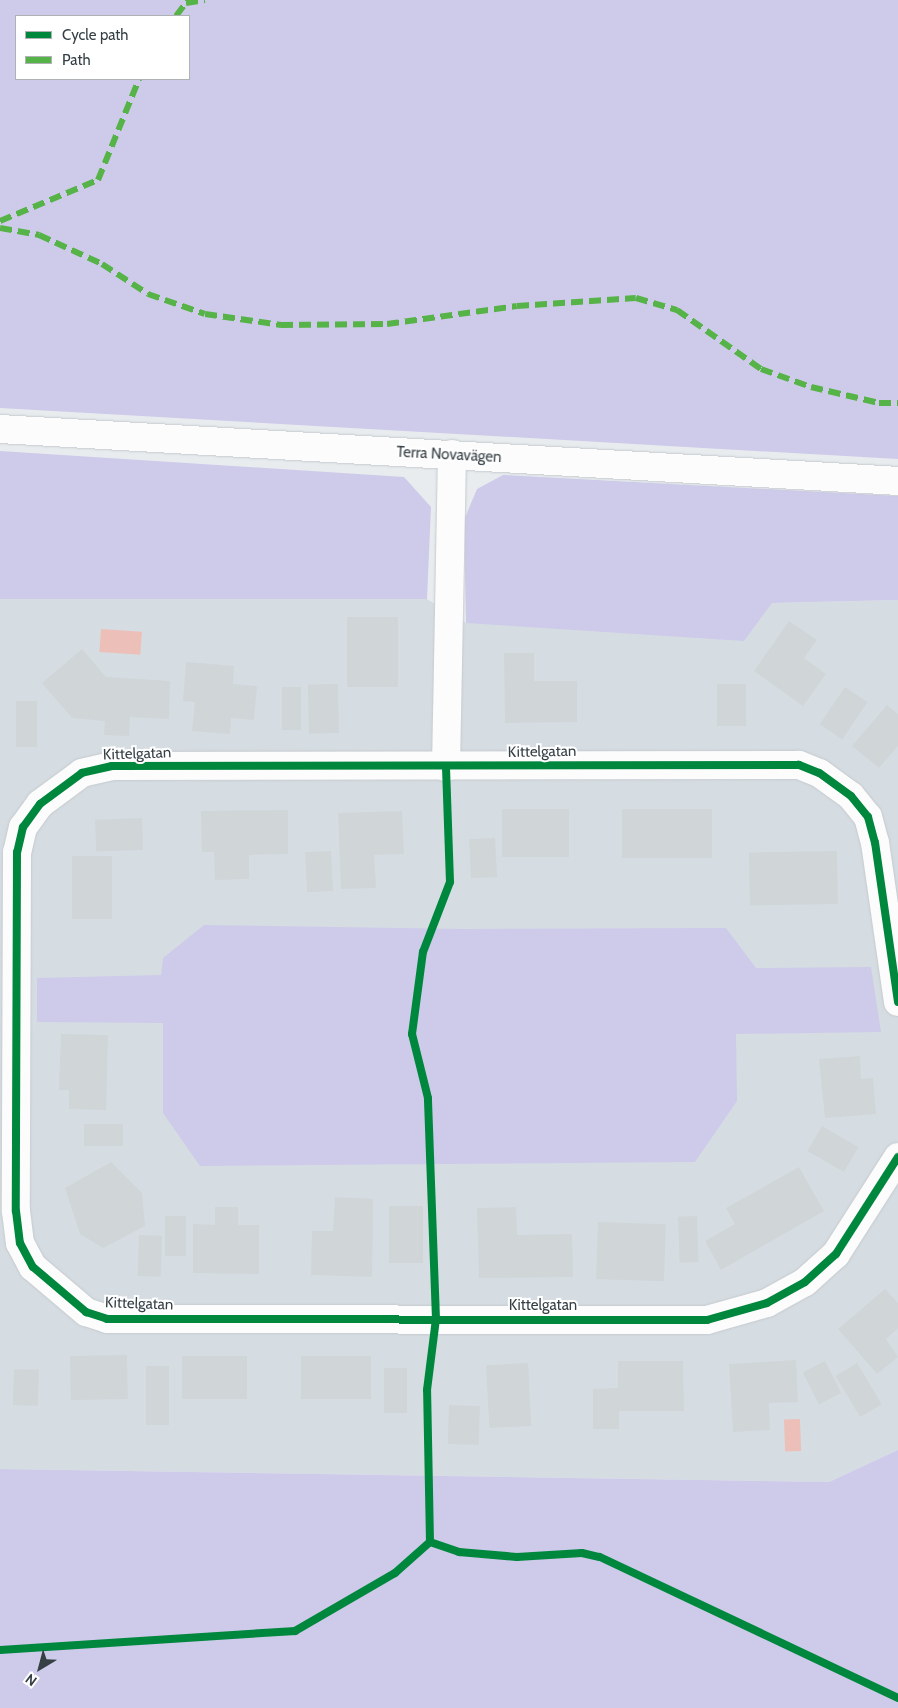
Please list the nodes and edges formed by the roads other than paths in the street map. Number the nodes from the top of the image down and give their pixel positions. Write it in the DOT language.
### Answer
graph roads {
  1 [pos="0,429"];
  2 [pos="452,454"];
  3 [pos="898,481"];
  4 [pos="446,767"];
  5 [pos="898,1002"];
  6 [pos="898,1157"];
  1 -- 2 [label="street, Terra Novavägen"];
  2 -- 3 [label="street, Terra Novavägen"];
  2 -- 4 [label="street"];
  4 -- 5 [label="street, Kittelgatan"];
  4 -- 6 [label="street, Kittelgatan"];
}
